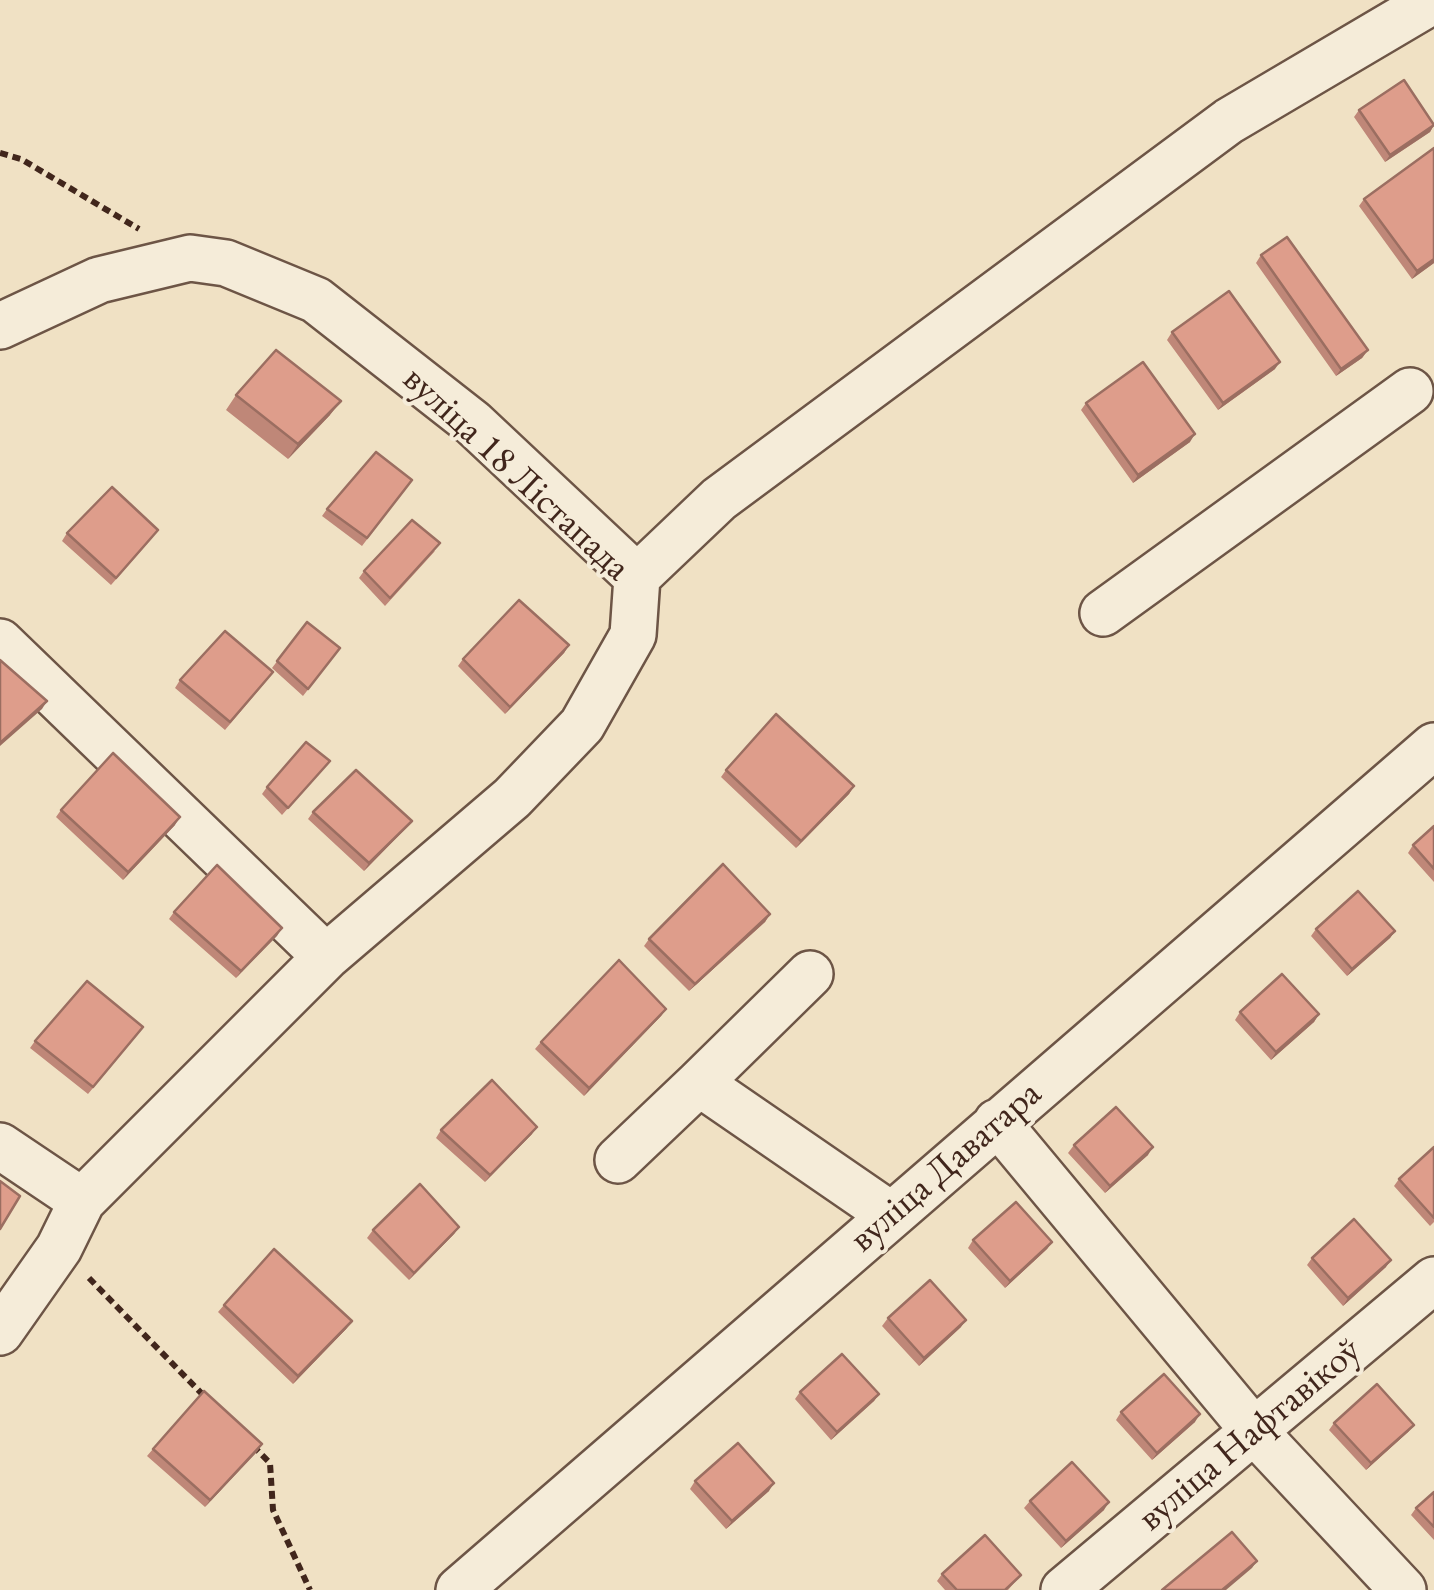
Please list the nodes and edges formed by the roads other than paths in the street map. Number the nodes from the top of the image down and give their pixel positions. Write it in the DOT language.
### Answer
graph roads {
  1 [pos="1434,0"];
  2 [pos="0,326"];
  3 [pos="1426,394"];
  4 [pos="637,577"];
  5 [pos="1103,612"];
  6 [pos="0,642"];
  7 [pos="1434,746"];
  8 [pos="326,956"];
  9 [pos="810,974"];
  10 [pos="699,1083"];
  11 [pos="997,1122"];
  12 [pos="0,1146"];
  13 [pos="618,1160"];
  14 [pos="82,1201"];
  15 [pos="891,1215"];
  16 [pos="1434,1280"];
  17 [pos="0,1332"];
  18 [pos="1255,1432"];
  19 [pos="459,1590"];
  20 [pos="1064,1590"];
  21 [pos="1404,1590"];
  1 -- 4 [label="street"];
  2 -- 4 [label="street, вуліца 18 Лістапада"];
  3 -- 5 [label="street"];
  4 -- 8 [label="street, вуліца 18 Лістапада"];
  6 -- 8 [label="street"];
  7 -- 11 [label="street, вуліца Даватара"];
  8 -- 14 [label="street, вуліца 18 Лістапада"];
  9 -- 10 [label="street"];
  10 -- 13 [label="street"];
  10 -- 15 [label="street"];
  11 -- 15 [label="street, вуліца Даватара"];
  11 -- 18 [label="street"];
  12 -- 14 [label="street"];
  14 -- 17 [label="street, вуліца 18 Лістапада"];
  15 -- 19 [label="street, вуліца Даватара"];
  16 -- 18 [label="street, вуліца Нафтавікоў"];
  18 -- 20 [label="street, вуліца Нафтавікоў"];
  18 -- 21 [label="street"];
}
